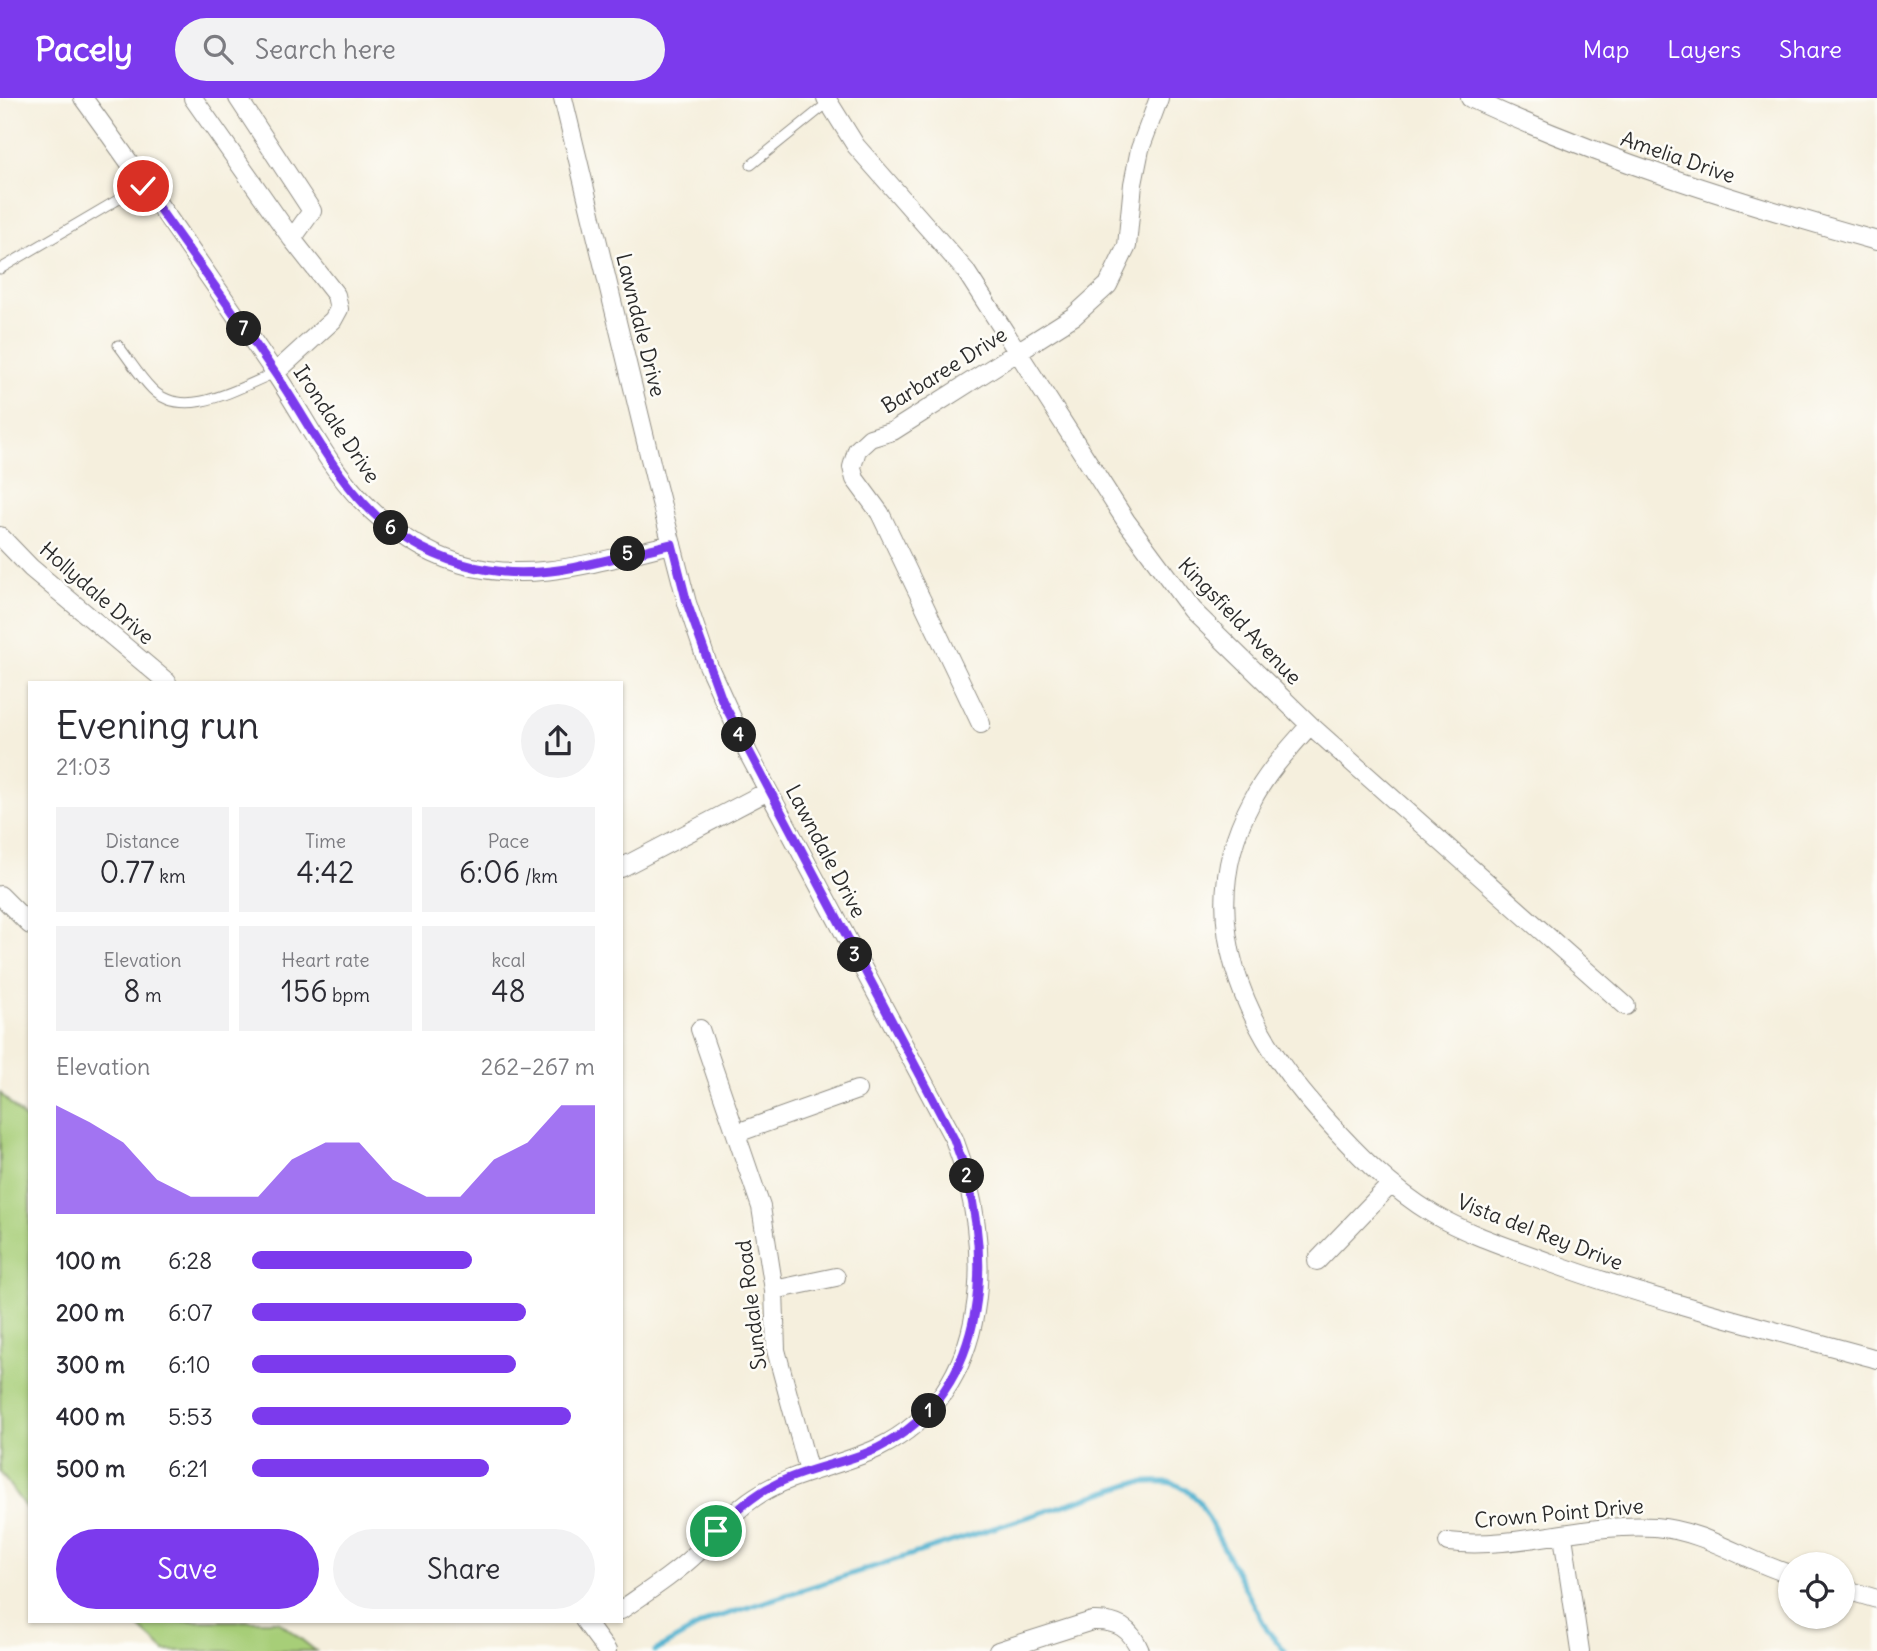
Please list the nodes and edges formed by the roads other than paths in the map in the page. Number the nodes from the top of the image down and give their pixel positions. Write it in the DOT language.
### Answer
graph roads {
  1 [pos="83,98"];
  2 [pos="192,98"];
  3 [pos="238,98"];
  4 [pos="563,98"];
  5 [pos="1159,98"];
  6 [pos="1470,98"];
  7 [pos="828,100"];
  8 [pos="751,165"];
  9 [pos="143,186"];
  10 [pos="292,239"];
  11 [pos="1877,241"];
  12 [pos="0,269"];
  13 [pos="118,345"];
  14 [pos="1015,353"];
  15 [pos="275,373"];
  16 [pos="0,536"];
  17 [pos="672,544"];
  18 [pos="166,681"];
  19 [pos="981,724"];
  20 [pos="1310,725"];
  21 [pos="768,790"];
  22 [pos="623,867"];
  23 [pos="0,895"];
  24 [pos="28,923"];
  25 [pos="1626,1006"];
  26 [pos="700,1029"];
  27 [pos="857,1090"];
  28 [pos="737,1133"];
  29 [pos="1391,1184"];
  30 [pos="1317,1261"];
  31 [pos="836,1277"];
  32 [pos="774,1290"];
  33 [pos="1877,1359"];
  34 [pos="809,1472"];
  35 [pos="1563,1536"];
  36 [pos="1448,1542"];
  37 [pos="1778,1569"];
  38 [pos="1855,1593"];
  39 [pos="1877,1599"];
  40 [pos="623,1609"];
  41 [pos="588,1626"];
  42 [pos="607,1651"];
  43 [pos="998,1651"];
  44 [pos="1140,1651"];
  45 [pos="1580,1651"];
  1 -- 9 [label="street, Irondale Drive"];
  2 -- 10 [label="street"];
  3 -- 10 [label="street"];
  4 -- 17 [label="street, Lawndale Drive"];
  5 -- 14 [label="street, Barbaree Drive"];
  6 -- 11 [label="street, Amelia Drive"];
  7 -- 8 [label="lane"];
  7 -- 14 [label="street, Kingsfield Avenue"];
  9 -- 12 [label="lane"];
  9 -- 15 [label="street, Irondale Drive"];
  10 -- 15 [label="street"];
  13 -- 15 [label="lane"];
  14 -- 19 [label="street, Barbaree Drive"];
  14 -- 20 [label="street, Kingsfield Avenue"];
  15 -- 17 [label="street, Irondale Drive"];
  16 -- 18 [label="street, Hollydale Drive"];
  17 -- 21 [label="street, Lawndale Drive"];
  20 -- 25 [label="street, Kingsfield Avenue"];
  20 -- 29 [label="street, Vista del Rey Drive"];
  21 -- 22 [label="street"];
  21 -- 34 [label="street, Lawndale Drive"];
  23 -- 24 [label="street"];
  26 -- 28 [label="street, Sundale Road"];
  27 -- 28 [label="street"];
  28 -- 32 [label="street, Sundale Road"];
  29 -- 30 [label="street"];
  29 -- 33 [label="street, Vista del Rey Drive"];
  31 -- 32 [label="street"];
  32 -- 34 [label="street, Sundale Road"];
  34 -- 40 [label="street, Lawndale Drive"];
  35 -- 36 [label="street, Crown Point Drive"];
  35 -- 37 [label="street, Crown Point Drive"];
  35 -- 45 [label="street"];
  38 -- 39 [label="street"];
  41 -- 42 [label="street"];
  43 -- 44 [label="street"];
}
